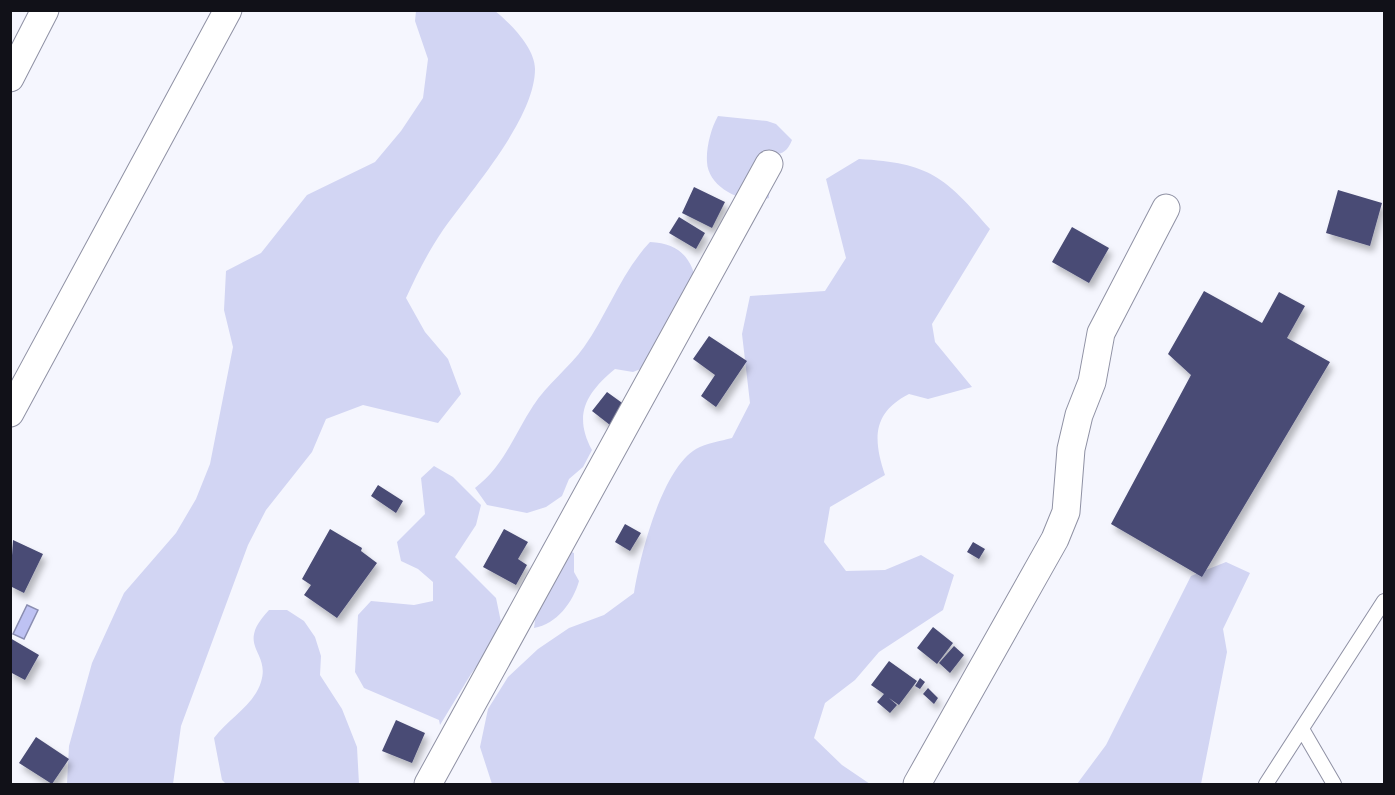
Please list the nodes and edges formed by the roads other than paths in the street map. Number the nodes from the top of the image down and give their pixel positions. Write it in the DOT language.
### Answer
graph roads {
  1 [pos="45,10"];
  2 [pos="228,10"];
  3 [pos="10,78"];
  4 [pos="770,164"];
  5 [pos="1166,208"];
  6 [pos="10,413"];
  7 [pos="1384,601"];
  8 [pos="1302,729"];
  9 [pos="428,784"];
  10 [pos="917,784"];
  11 [pos="1266,784"];
  12 [pos="1334,784"];
  1 -- 3 [label="street"];
  2 -- 6 [label="street"];
  4 -- 9 [label="street"];
  5 -- 10 [label="street"];
  7 -- 8 [label="lane"];
  8 -- 11 [label="lane"];
  8 -- 12 [label="lane"];
}
